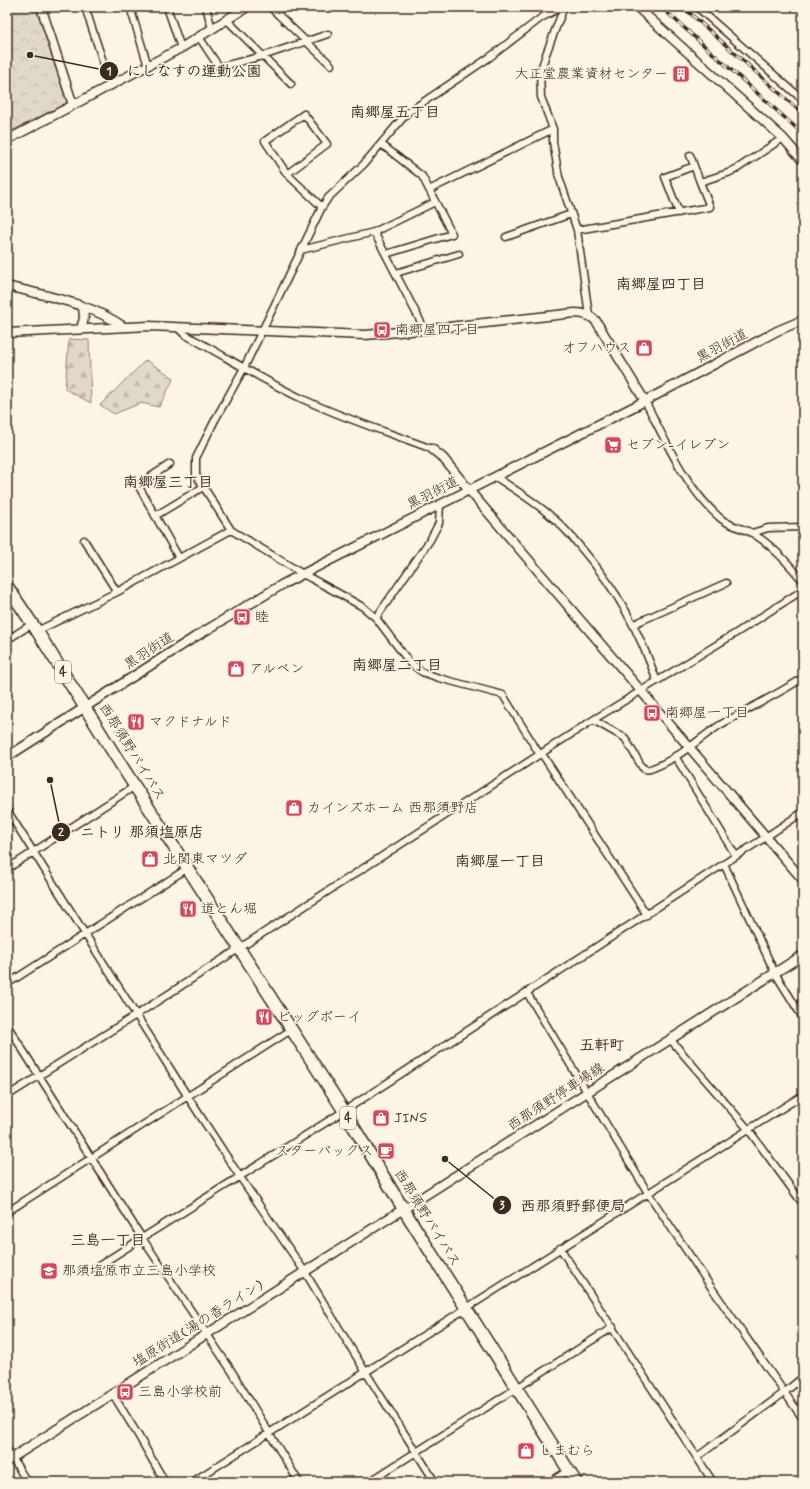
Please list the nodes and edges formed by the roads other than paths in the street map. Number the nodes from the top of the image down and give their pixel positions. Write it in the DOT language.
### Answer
graph roads {
  1 [pos="42,7"];
  2 [pos="85,7"];
  3 [pos="130,7"];
  4 [pos="167,7"];
  5 [pos="206,7"];
  6 [pos="245,7"];
  7 [pos="270,7"];
  8 [pos="561,7"];
  9 [pos="564,7"];
  10 [pos="637,7"];
  11 [pos="697,7"];
  12 [pos="227,20"];
  13 [pos="212,29"];
  14 [pos="328,34"];
  15 [pos="199,38"];
  16 [pos="306,41"];
  17 [pos="180,48"];
  18 [pos="263,56"];
  19 [pos="331,65"];
  20 [pos="148,66"];
  21 [pos="291,84"];
  22 [pos="111,86"];
  23 [pos="803,100"];
  24 [pos="73,105"];
  25 [pos="553,129"];
  26 [pos="783,138"];
  27 [pos="7,140"];
  28 [pos="381,144"];
  29 [pos="690,155"];
  30 [pos="803,161"];
  31 [pos="694,166"];
  32 [pos="287,174"];
  33 [pos="700,182"];
  34 [pos="429,190"];
  35 [pos="435,202"];
  36 [pos="322,206"];
  37 [pos="679,213"];
  38 [pos="571,214"];
  39 [pos="578,230"];
  40 [pos="374,232"];
  41 [pos="506,237"];
  42 [pos="301,250"];
  43 [pos="386,254"];
  44 [pos="459,254"];
  45 [pos="396,273"];
  46 [pos="7,286"];
  47 [pos="83,307"];
  48 [pos="589,315"];
  49 [pos="803,320"];
  50 [pos="124,327"];
  51 [pos="177,327"];
  52 [pos="81,329"];
  53 [pos="425,330"];
  54 [pos="262,332"];
  55 [pos="7,333"];
  56 [pos="244,368"];
  57 [pos="645,401"];
  58 [pos="432,449"];
  59 [pos="170,464"];
  60 [pos="496,477"];
  61 [pos="203,487"];
  62 [pos="468,490"];
  63 [pos="440,504"];
  64 [pos="155,516"];
  65 [pos="803,527"];
  66 [pos="231,530"];
  67 [pos="752,533"];
  68 [pos="84,540"];
  69 [pos="179,558"];
  70 [pos="303,574"];
  71 [pos="803,581"];
  72 [pos="726,583"];
  73 [pos="7,586"];
  74 [pos="803,590"];
  75 [pos="116,592"];
  76 [pos="376,618"];
  77 [pos="634,624"];
  78 [pos="35,627"];
  79 [pos="7,640"];
  80 [pos="803,678"];
  81 [pos="657,681"];
  82 [pos="641,690"];
  83 [pos="85,707"];
  84 [pos="593,720"];
  85 [pos="689,747"];
  86 [pos="541,754"];
  87 [pos="675,756"];
  88 [pos="7,757"];
  89 [pos="135,786"];
  90 [pos="7,810"];
  91 [pos="803,812"];
  92 [pos="766,837"];
  93 [pos="34,852"];
  94 [pos="736,856"];
  95 [pos="724,864"];
  96 [pos="188,868"];
  97 [pos="7,869"];
  98 [pos="803,878"];
  99 [pos="647,915"];
  100 [pos="86,934"];
  101 [pos="240,948"];
  102 [pos="803,955"];
  103 [pos="775,973"];
  104 [pos="7,984"];
  105 [pos="527,993"];
  106 [pos="136,1015"];
  107 [pos="803,1018"];
  108 [pos="7,1025"];
  109 [pos="291,1030"];
  110 [pos="670,1039"];
  111 [pos="39,1076"];
  112 [pos="587,1092"];
  113 [pos="803,1095"];
  114 [pos="7,1096"];
  115 [pos="188,1097"];
  116 [pos="344,1111"];
  117 [pos="748,1129"];
  118 [pos="91,1159"];
  119 [pos="240,1177"];
  120 [pos="648,1193"];
  121 [pos="803,1204"];
  122 [pos="404,1210"];
  123 [pos="7,1212"];
  124 [pos="142,1238"];
  125 [pos="560,1248"];
  126 [pos="97,1267"];
  127 [pos="305,1272"];
  128 [pos="466,1308"];
  129 [pos="613,1327"];
  130 [pos="207,1334"];
  131 [pos="365,1371"];
  132 [pos="803,1377"];
  133 [pos="516,1388"];
  134 [pos="785,1392"];
  135 [pos="112,1393"];
  136 [pos="803,1419"];
  137 [pos="269,1434"];
  138 [pos="7,1449"];
  139 [pos="417,1452"];
  140 [pos="697,1457"];
  141 [pos="10,1459"];
  142 [pos="569,1470"];
  143 [pos="27,1482"];
  144 [pos="165,1482"];
  145 [pos="192,1482"];
  146 [pos="299,1482"];
  147 [pos="369,1482"];
  148 [pos="435,1482"];
  149 [pos="550,1482"];
  150 [pos="576,1482"];
  151 [pos="713,1482"];
  1 -- 24 [label="street"];
  2 -- 22 [label="street"];
  3 -- 20 [label="street"];
  4 -- 17 [label="street"];
  5 -- 13 [label="street"];
  6 -- 12 [label="street"];
  7 -- 16 [label="street"];
  8 -- 28 [label="street"];
  9 -- 25 [label="street"];
  10 -- 26 [label="street"];
  11 -- 23 [label="street"];
  12 -- 13 [label="street"];
  12 -- 18 [label="street"];
  13 -- 15 [label="street"];
  14 -- 16 [label="street"];
  15 -- 17 [label="street"];
  15 -- 18 [label="street"];
  16 -- 18 [label="street"];
  16 -- 19 [label="street"];
  17 -- 20 [label="street"];
  18 -- 21 [label="street"];
  20 -- 22 [label="street"];
  22 -- 24 [label="street"];
  24 -- 27 [label="street"];
  25 -- 34 [label="street"];
  25 -- 38 [label="street"];
  26 -- 30 [label="street"];
  26 -- 33 [label="street"];
  28 -- 34 [label="street"];
  28 -- 36 [label="street"];
  29 -- 31 [label="street"];
  31 -- 33 [label="street"];
  31 -- 37 [label="street"];
  32 -- 32 [label="street"];
  32 -- 36 [label="street"];
  33 -- 37 [label="street"];
  34 -- 35 [label="street"];
  35 -- 40 [label="street"];
  35 -- 43 [label="street"];
  36 -- 42 [label="street"];
  37 -- 39 [label="street"];
  38 -- 39 [label="street"];
  38 -- 41 [label="street"];
  39 -- 48 [label="street"];
  40 -- 42 [label="street"];
  40 -- 43 [label="street"];
  42 -- 54 [label="street"];
  43 -- 45 [label="street"];
  44 -- 45 [label="street"];
  45 -- 53 [label="street"];
  46 -- 47 [label="street"];
  47 -- 50 [label="street"];
  47 -- 52 [label="street"];
  48 -- 53 [label="street"];
  48 -- 57 [label="street"];
  49 -- 57 [label="street, 黒羽街道"];
  50 -- 51 [label="street"];
  50 -- 52 [label="street"];
  51 -- 54 [label="street"];
  51 -- 56 [label="street"];
  52 -- 55 [label="street"];
  53 -- 54 [label="street"];
  54 -- 56 [label="street"];
  56 -- 58 [label="street"];
  56 -- 61 [label="street"];
  57 -- 60 [label="street, 黒羽街道"];
  57 -- 67 [label="street"];
  58 -- 62 [label="street"];
  59 -- 64 [label="street"];
  60 -- 62 [label="street, 黒羽街道"];
  60 -- 77 [label="street"];
  61 -- 64 [label="street"];
  61 -- 66 [label="street"];
  62 -- 63 [label="street, 黒羽街道"];
  62 -- 82 [label="street"];
  63 -- 70 [label="street, 黒羽街道"];
  63 -- 76 [label="street"];
  64 -- 69 [label="street"];
  65 -- 67 [label="street"];
  66 -- 69 [label="street"];
  66 -- 70 [label="street"];
  67 -- 71 [label="street"];
  68 -- 75 [label="street"];
  69 -- 75 [label="street"];
  70 -- 76 [label="street"];
  70 -- 83 [label="street, 黒羽街道"];
  72 -- 77 [label="street"];
  73 -- 78 [label="highway, 西那須野バイパス / 4"];
  74 -- 81 [label="street"];
  75 -- 78 [label="street"];
  76 -- 86 [label="street"];
  77 -- 81 [label="street"];
  78 -- 79 [label="street"];
  78 -- 83 [label="highway, 西那須野バイパス / 4"];
  80 -- 85 [label="street"];
  81 -- 82 [label="street"];
  82 -- 84 [label="street"];
  82 -- 85 [label="street"];
  83 -- 88 [label="street, 黒羽街道"];
  83 -- 89 [label="highway, 西那須野バイパス / 4"];
  84 -- 86 [label="street"];
  84 -- 87 [label="street"];
  85 -- 87 [label="street"];
  85 -- 92 [label="street"];
  86 -- 99 [label="street"];
  86 -- 101 [label="street"];
  87 -- 94 [label="street"];
  89 -- 93 [label="street"];
  89 -- 96 [label="highway, 西那須野バイパス / 4"];
  90 -- 93 [label="street"];
  91 -- 92 [label="street"];
  92 -- 94 [label="street"];
  92 -- 98 [label="street"];
  93 -- 97 [label="street"];
  93 -- 100 [label="street"];
  94 -- 95 [label="street"];
  95 -- 99 [label="street"];
  95 -- 103 [label="street"];
  96 -- 100 [label="street"];
  96 -- 101 [label="highway, 西那須野バイパス / 4"];
  99 -- 105 [label="street"];
  100 -- 104 [label="street"];
  100 -- 106 [label="street"];
  101 -- 106 [label="street"];
  101 -- 109 [label="highway, 西那須野バイパス / 4"];
  102 -- 103 [label="street, 西那須野停車場線"];
  103 -- 107 [label="street"];
  103 -- 110 [label="street, 西那須野停車場線"];
  105 -- 112 [label="street"];
  105 -- 116 [label="street"];
  106 -- 111 [label="street"];
  106 -- 115 [label="street"];
  108 -- 111 [label="street"];
  109 -- 115 [label="street"];
  109 -- 116 [label="highway, 西那須野バイパス / 4"];
  110 -- 112 [label="street, 西那須野停車場線"];
  110 -- 117 [label="street"];
  111 -- 114 [label="street"];
  111 -- 118 [label="street"];
  112 -- 120 [label="street"];
  112 -- 122 [label="street, 西那須野停車場線"];
  113 -- 117 [label="street"];
  115 -- 118 [label="street"];
  115 -- 119 [label="street"];
  116 -- 119 [label="street"];
  116 -- 122 [label="highway, 西那須野バイパス / 4"];
  117 -- 120 [label="street"];
  117 -- 121 [label="street"];
  118 -- 123 [label="street"];
  118 -- 124 [label="street"];
  119 -- 124 [label="street"];
  119 -- 127 [label="street"];
  120 -- 125 [label="street"];
  120 -- 134 [label="street"];
  122 -- 127 [label="street, 塩原街道(湯の香ライン)"];
  122 -- 128 [label="highway, 西那須野バイパス / 4"];
  124 -- 126 [label="street"];
  124 -- 130 [label="street"];
  125 -- 128 [label="street"];
  125 -- 129 [label="street"];
  127 -- 130 [label="street, 塩原街道(湯の香ライン)"];
  127 -- 131 [label="street"];
  128 -- 131 [label="street"];
  128 -- 133 [label="highway, 西那須野バイパス / 4"];
  129 -- 133 [label="street"];
  129 -- 140 [label="street"];
  130 -- 135 [label="street, 塩原街道(湯の香ライン)"];
  130 -- 137 [label="street"];
  131 -- 137 [label="street"];
  131 -- 139 [label="street"];
  132 -- 134 [label="street"];
  133 -- 139 [label="street"];
  133 -- 142 [label="highway, 西那須野バイパス / 4"];
  134 -- 136 [label="street"];
  134 -- 140 [label="street"];
  135 -- 141 [label="street, 塩原街道(湯の香ライン)"];
  135 -- 144 [label="street"];
  137 -- 145 [label="street"];
  137 -- 146 [label="street"];
  138 -- 141 [label="street"];
  139 -- 147 [label="street"];
  139 -- 148 [label="street"];
  140 -- 151 [label="street"];
  141 -- 143 [label="street"];
  142 -- 149 [label="street"];
  142 -- 150 [label="highway, 西那須野バイパス / 4"];
}
